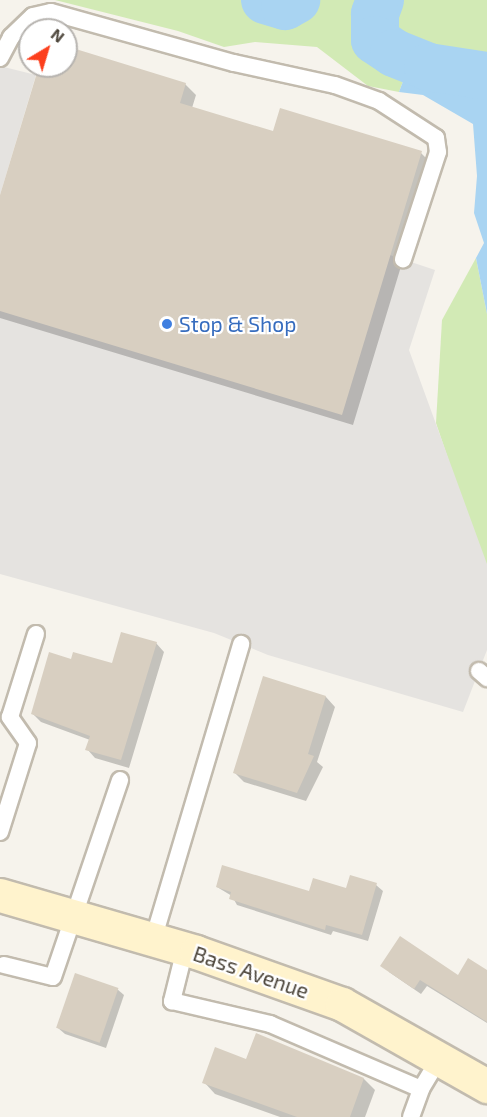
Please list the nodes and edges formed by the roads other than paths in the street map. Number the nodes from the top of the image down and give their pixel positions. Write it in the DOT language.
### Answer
graph roads {
  1 [pos="0,58"];
  2 [pos="403,259"];
  3 [pos="36,634"];
  4 [pos="241,644"];
  5 [pos="120,780"];
  6 [pos="0,832"];
  7 [pos="0,895"];
  8 [pos="74,917"];
  9 [pos="153,940"];
  10 [pos="186,949"];
  11 [pos="4,964"];
  12 [pos="439,1059"];
  13 [pos="487,1086"];
  14 [pos="421,1089"];
  15 [pos="411,1117"];
  1 -- 2 [label="lane"];
  3 -- 6 [label="lane"];
  4 -- 9 [label="lane"];
  5 -- 8 [label="lane"];
  7 -- 8 [label="main road, Bass Avenue"];
  8 -- 9 [label="main road, Bass Avenue"];
  8 -- 11 [label="lane"];
  9 -- 10 [label="main road, Bass Avenue"];
  10 -- 12 [label="main road, Bass Avenue"];
  10 -- 14 [label="lane"];
  12 -- 13 [label="main road, Bass Avenue"];
  12 -- 14 [label="lane"];
  14 -- 15 [label="lane"];
}
